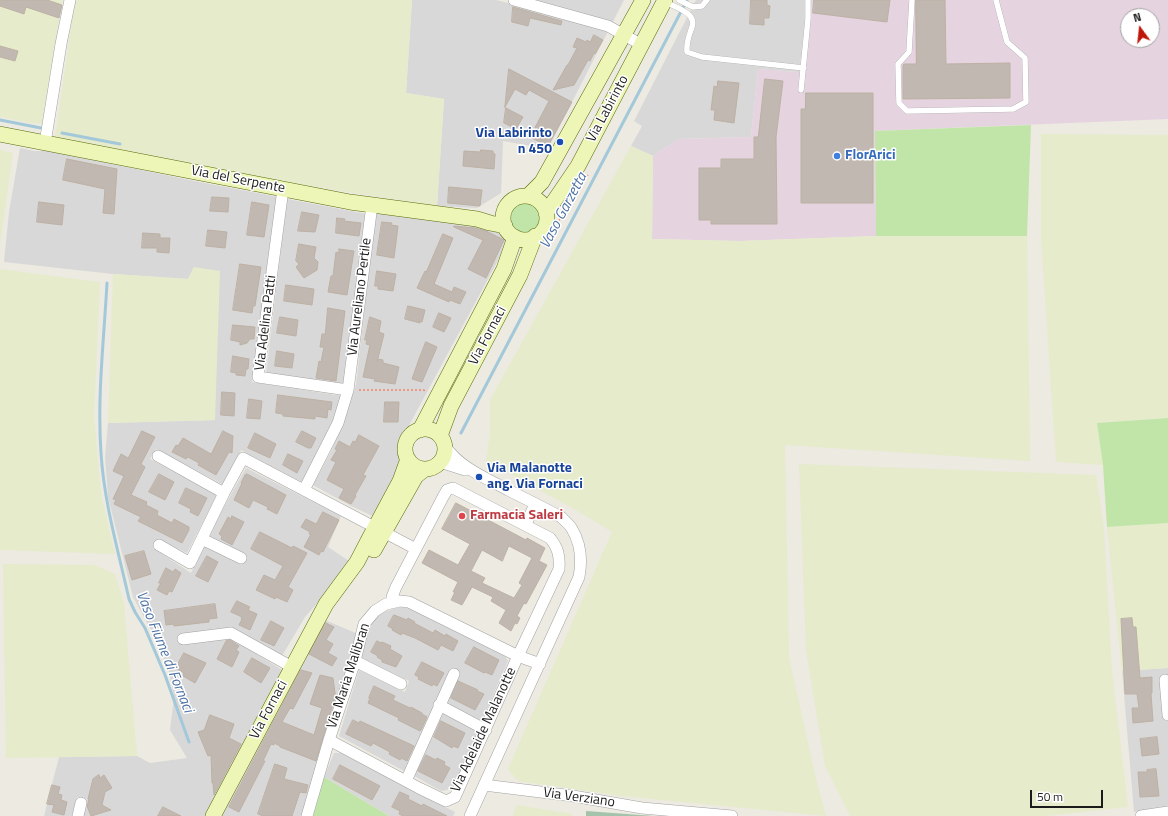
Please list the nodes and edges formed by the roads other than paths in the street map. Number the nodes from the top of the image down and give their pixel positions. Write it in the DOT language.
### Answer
graph roads {
  1 [pos="70,0"];
  2 [pos="514,0"];
  3 [pos="643,0"];
  4 [pos="707,0"];
  5 [pos="808,0"];
  6 [pos="912,0"];
  7 [pos="996,0"];
  8 [pos="673,2"];
  9 [pos="624,35"];
  10 [pos="642,45"];
  11 [pos="804,68"];
  12 [pos="801,90"];
  13 [pos="0,134"];
  14 [pos="45,143"];
  15 [pos="284,189"];
  16 [pos="528,196"];
  17 [pos="372,205"];
  18 [pos="546,213"];
  19 [pos="508,224"];
  20 [pos="535,236"];
  21 [pos="348,390"];
  22 [pos="420,430"];
  23 [pos="442,441"];
  24 [pos="158,456"];
  25 [pos="408,459"];
  26 [pos="440,462"];
  27 [pos="425,469"];
  28 [pos="478,475"];
  29 [pos="304,490"];
  30 [pos="224,493"];
  31 [pos="535,504"];
  32 [pos="526,524"];
  33 [pos="380,529"];
  34 [pos="202,539"];
  35 [pos="159,545"];
  36 [pos="416,549"];
  37 [pos="242,558"];
  38 [pos="393,602"];
  39 [pos="183,639"];
  40 [pos="518,656"];
  41 [pos="355,661"];
  42 [pos="540,664"];
  43 [pos="292,667"];
  44 [pos="454,674"];
  45 [pos="1165,680"];
  46 [pos="401,684"];
  47 [pos="439,705"];
  48 [pos="1168,716"];
  49 [pos="486,730"];
  50 [pos="329,740"];
  51 [pos="406,781"];
  52 [pos="484,785"];
  53 [pos="446,801"];
  54 [pos="81,803"];
  55 [pos="1168,812"];
  56 [pos="78,816"];
  57 [pos="213,816"];
  58 [pos="306,816"];
  59 [pos="470,816"];
  60 [pos="732,816"];
  61 [pos="1141,816"];
  1 -- 14 [label="street"];
  2 -- 9 [label="street"];
  3 -- 9 [label="street, Via Labirinto"];
  4 -- 8 [label="lane"];
  5 -- 11 [label="lane"];
  6 -- 7 [label="lane"];
  8 -- 10 [label="street, Via Labirinto"];
  8 -- 11 [label="lane"];
  9 -- 10 [label="street"];
  9 -- 16 [label="street, Via Labirinto"];
  10 -- 18 [label="street, Via Labirinto"];
  11 -- 12 [label="lane"];
  13 -- 14 [label="street, Via del Serpente"];
  14 -- 15 [label="street, Via del Serpente"];
  15 -- 17 [label="street, Via del Serpente"];
  15 -- 21 [label="street, Via Adelina Patti"];
  16 -- 18 [label="street"];
  16 -- 19 [label="street, Via Fornaci"];
  17 -- 19 [label="street, Via del Serpente"];
  17 -- 21 [label="street, Via Aureliano Pertile"];
  18 -- 20 [label="street, Via Fornaci"];
  19 -- 20 [label="street"];
  19 -- 22 [label="street, Via Fornaci"];
  20 -- 23 [label="street, Via Fornaci"];
  21 -- 29 [label="street"];
  22 -- 23 [label="street"];
  22 -- 25 [label="street, Via Fornaci"];
  23 -- 26 [label="street, Via Fornaci"];
  23 -- 28 [label="street, Via Adelaide Malanotte"];
  24 -- 30 [label="street"];
  25 -- 27 [label="street"];
  25 -- 33 [label="street, Via Fornaci"];
  26 -- 27 [label="street, Via Fornaci"];
  26 -- 28 [label="street, Via Adelaide Malanotte"];
  27 -- 33 [label="street, Via Fornaci"];
  28 -- 31 [label="street, Via Adelaide Malanotte"];
  29 -- 30 [label="street"];
  29 -- 33 [label="street"];
  30 -- 34 [label="street"];
  31 -- 32 [label="street"];
  31 -- 42 [label="street, Via Adelaide Malanotte"];
  32 -- 36 [label="street, Via Adelaide Malanotte"];
  32 -- 40 [label="street, Via Adelaide Malanotte"];
  33 -- 36 [label="street"];
  33 -- 43 [label="street, Via Fornaci"];
  34 -- 35 [label="street"];
  34 -- 37 [label="street"];
  36 -- 38 [label="street, Via Adelaide Malanotte"];
  38 -- 40 [label="street, Via Adelaide Malanotte"];
  38 -- 41 [label="street, Via Maria Malibran"];
  39 -- 43 [label="street"];
  40 -- 42 [label="street, Via Adelaide Malanotte"];
  40 -- 49 [label="street, Via Adelaide Malanotte"];
  41 -- 46 [label="street"];
  41 -- 50 [label="street, Via Maria Malibran"];
  42 -- 52 [label="street, Via Adelaide Malanotte"];
  43 -- 57 [label="street, Via Fornaci"];
  44 -- 47 [label="street"];
  45 -- 48 [label="street"];
  47 -- 49 [label="street"];
  47 -- 51 [label="street"];
  49 -- 53 [label="street, Via Adelaide Malanotte"];
  50 -- 51 [label="street, Via Maria Malibran"];
  50 -- 58 [label="street, Via Maria Malibran"];
  51 -- 53 [label="street, Via Maria Malibran"];
  52 -- 59 [label="street"];
  52 -- 60 [label="street, Via Verziano"];
  54 -- 56 [label="street"];
  55 -- 61 [label="street"];
}
